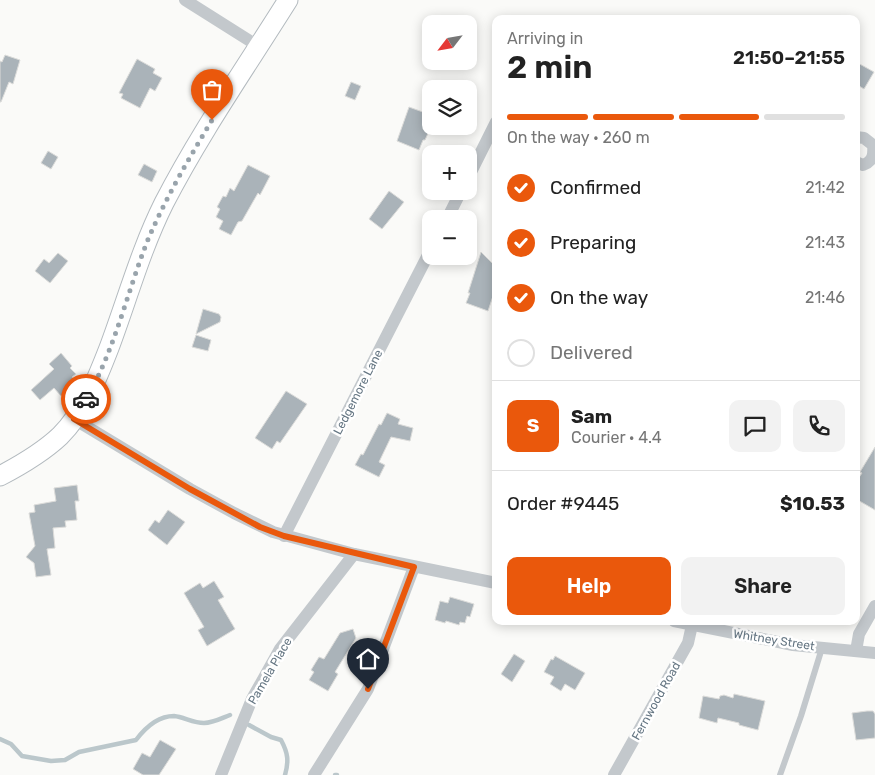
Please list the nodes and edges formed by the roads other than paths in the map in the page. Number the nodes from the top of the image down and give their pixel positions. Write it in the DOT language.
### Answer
graph roads {
  1 [pos="185,0"];
  2 [pos="288,0"];
  3 [pos="258,46"];
  4 [pos="492,130"];
  5 [pos="860,138"];
  6 [pos="477,160"];
  7 [pos="860,164"];
  8 [pos="423,265"];
  9 [pos="74,419"];
  10 [pos="0,476"];
  11 [pos="284,536"];
  12 [pos="354,554"];
  13 [pos="414,567"];
  14 [pos="492,582"];
  15 [pos="875,606"];
  16 [pos="692,625"];
  17 [pos="822,648"];
  18 [pos="856,651"];
  19 [pos="875,653"];
  20 [pos="221,775"];
  21 [pos="314,775"];
  22 [pos="614,775"];
  23 [pos="780,775"];
  1 -- 3 [label="street"];
  2 -- 3 [label="street"];
  3 -- 9 [label="street"];
  4 -- 6 [label="street"];
  5 -- 7 [label="street"];
  8 -- 11 [label="street, Ledgemore Lane"];
  9 -- 10 [label="street"];
  9 -- 11 [label="street"];
  11 -- 12 [label="street"];
  12 -- 13 [label="street"];
  12 -- 20 [label="street, Pamela Place"];
  13 -- 14 [label="street"];
  13 -- 21 [label="street"];
  15 -- 18 [label="street"];
  16 -- 17 [label="street, Whitney Street"];
  16 -- 22 [label="street, Fernwood Road"];
  17 -- 18 [label="street, Whitney Street"];
  17 -- 23 [label="lane"];
  18 -- 19 [label="street, Whitney Street"];
}
